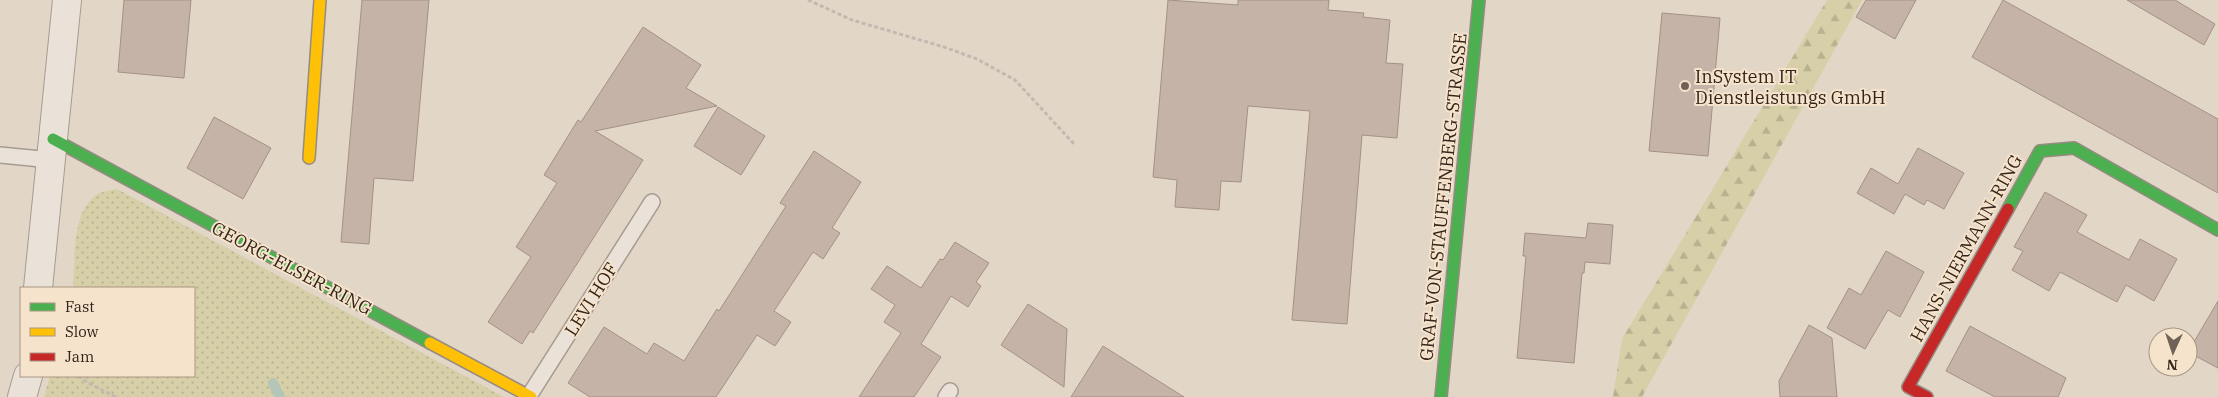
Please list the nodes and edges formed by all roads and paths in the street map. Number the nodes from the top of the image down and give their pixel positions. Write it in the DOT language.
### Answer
graph roads {
  1 [pos="66,0"];
  2 [pos="320,0"];
  3 [pos="808,0"];
  4 [pos="1479,0"];
  5 [pos="1075,145"];
  6 [pos="52,149"];
  7 [pos="0,154"];
  8 [pos="309,158"];
  9 [pos="652,202"];
  10 [pos="2218,230"];
  11 [pos="38,287"];
  12 [pos="79,377"];
  13 [pos="116,397"];
  14 [pos="530,397"];
  15 [pos="1441,397"];
  16 [pos="1927,397"];
  1 -- 6 [label="street"];
  2 -- 8 [label="street"];
  3 -- 5 [label="path"];
  4 -- 15 [label="street, GRAF-VON-STAUFFENBERG-STRASSE"];
  6 -- 7 [label="lane"];
  6 -- 11 [label="street"];
  6 -- 14 [label="street, GEORG-ELSER-RING"];
  9 -- 14 [label="lane, LEVI HOF"];
  10 -- 16 [label="street, HANS-NIERMANN-RING"];
  12 -- 13 [label="path"];
}
